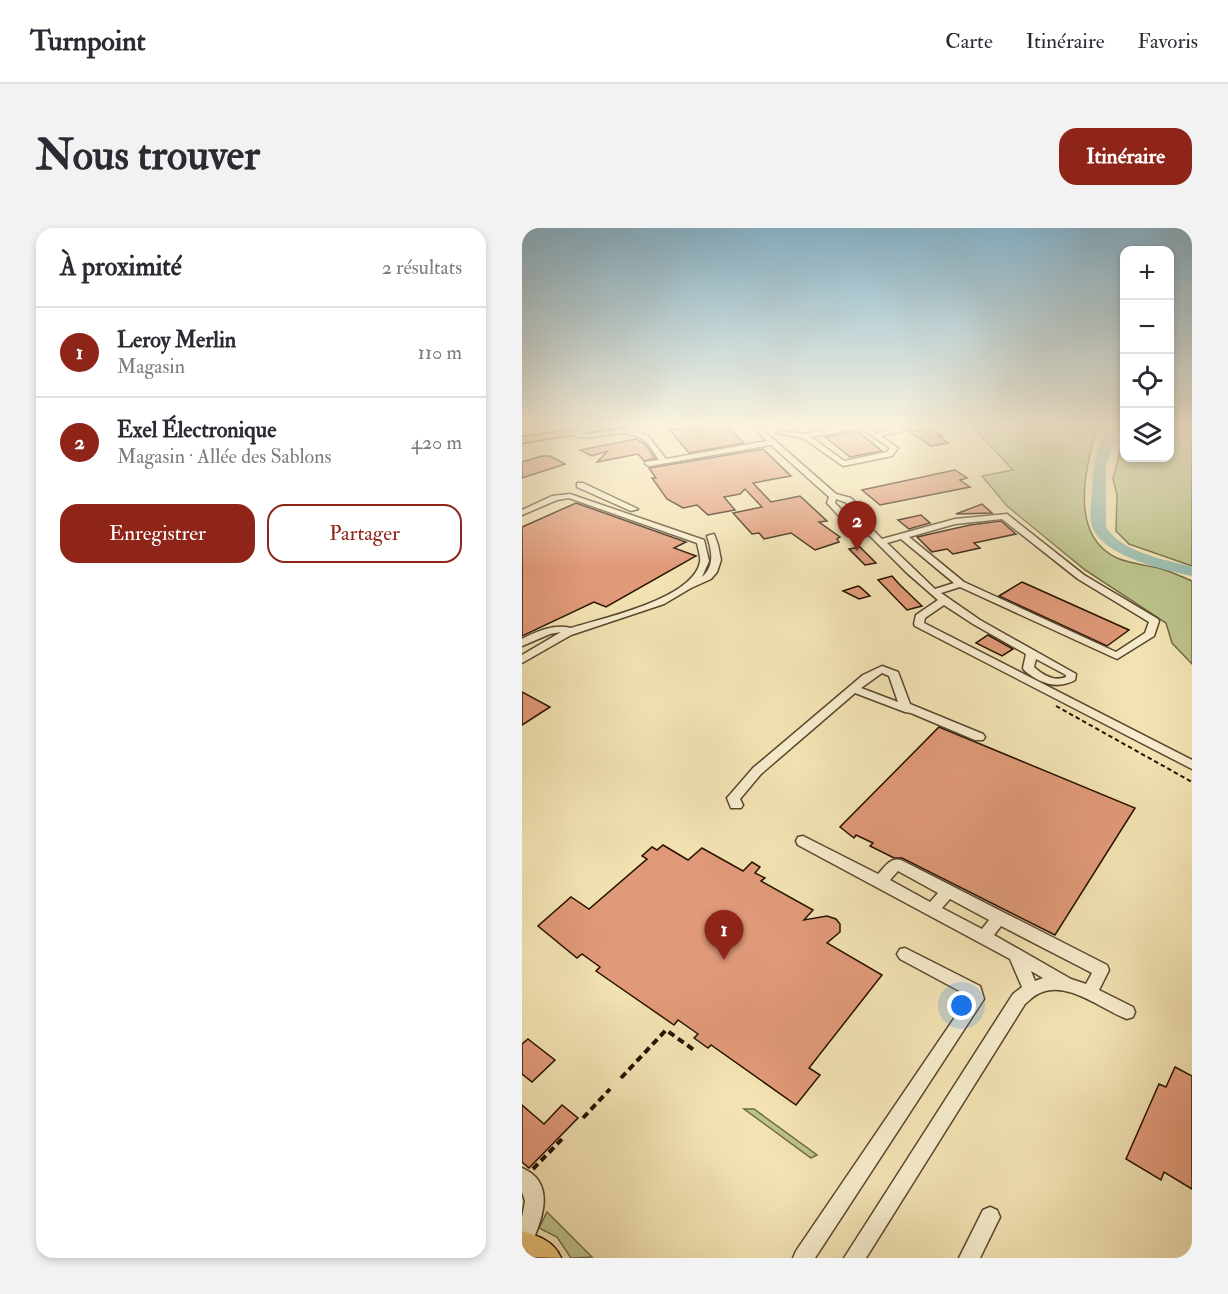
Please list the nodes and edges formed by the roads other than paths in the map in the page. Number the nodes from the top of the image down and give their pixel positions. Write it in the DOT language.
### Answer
graph roads {
  1 [pos="807,472"];
  2 [pos="580,485"];
  3 [pos="833,496"];
  4 [pos="522,513"];
  5 [pos="854,516"];
  6 [pos="685,535"];
  7 [pos="711,536"];
  8 [pos="902,536"];
  9 [pos="881,542"];
  10 [pos="961,584"];
  11 [pos="691,586"];
  12 [pos="940,596"];
  13 [pos="573,631"];
  14 [pos="522,644"];
  15 [pos="1032,652"];
  16 [pos="524,659"];
  17 [pos="854,689"];
  18 [pos="916,713"];
  19 [pos="979,737"];
  20 [pos="1192,765"];
  21 [pos="736,805"];
  22 [pos="803,841"];
  23 [pos="880,882"];
  24 [pos="948,891"];
  25 [pos="932,910"];
  26 [pos="999,918"];
  27 [pos="984,937"];
  28 [pos="905,954"];
  29 [pos="1016,955"];
  30 [pos="1068,984"];
  31 [pos="1030,988"];
  32 [pos="1089,994"];
  33 [pos="1127,1012"];
  34 [pos="526,1175"];
  35 [pos="990,1217"];
  36 [pos="522,1244"];
  37 [pos="548,1258"];
  38 [pos="803,1258"];
  39 [pos="854,1258"];
  40 [pos="969,1258"];
  1 -- 3 [label="street"];
  2 -- 6 [label="street"];
  3 -- 5 [label="street"];
  3 -- 5 [label="street"];
  4 -- 6 [label="street"];
  5 -- 9 [label="street"];
  6 -- 11 [label="street"];
  7 -- 11 [label="street"];
  8 -- 9 [label="street"];
  8 -- 10 [label="street"];
  8 -- 10 [label="street"];
  9 -- 12 [label="street"];
  10 -- 12 [label="street"];
  11 -- 13 [label="street"];
  12 -- 15 [label="street"];
  12 -- 20 [label="street"];
  13 -- 14 [label="street"];
  13 -- 16 [label="street"];
  17 -- 18 [label="street"];
  17 -- 18 [label="street"];
  17 -- 21 [label="street"];
  18 -- 19 [label="street"];
  22 -- 23 [label="street"];
  23 -- 24 [label="street"];
  23 -- 25 [label="street"];
  24 -- 25 [label="street"];
  24 -- 26 [label="street"];
  25 -- 27 [label="street"];
  26 -- 27 [label="street"];
  26 -- 32 [label="street"];
  27 -- 29 [label="street"];
  28 -- 38 [label="street"];
  29 -- 30 [label="street"];
  29 -- 31 [label="street"];
  30 -- 31 [label="street"];
  30 -- 32 [label="street"];
  31 -- 39 [label="street"];
  32 -- 33 [label="street"];
  34 -- 36 [label="street"];
  35 -- 40 [label="street"];
  36 -- 37 [label="main road"];
}
